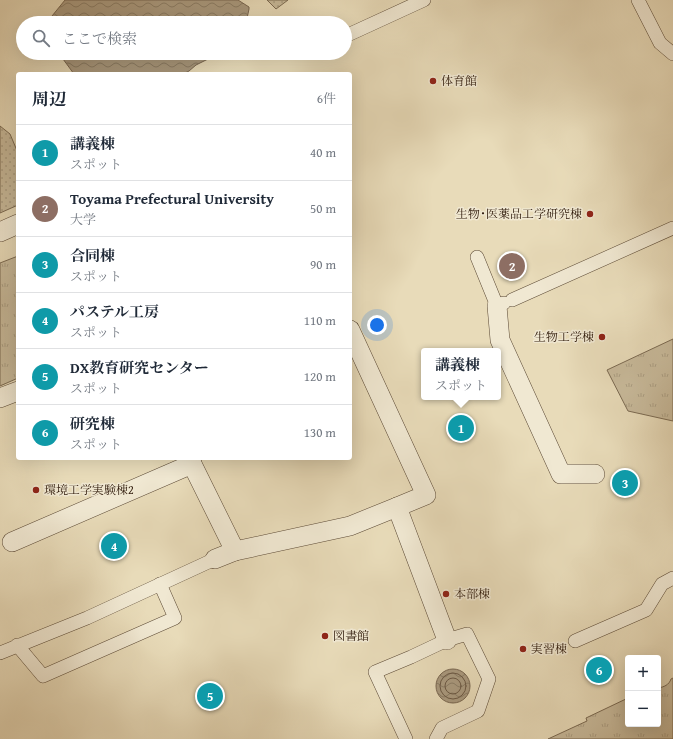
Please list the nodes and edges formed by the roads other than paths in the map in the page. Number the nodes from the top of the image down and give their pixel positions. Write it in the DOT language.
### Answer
graph roads {
  1 [pos="424,0"];
  2 [pos="638,0"];
  3 [pos="352,33"];
  4 [pos="673,54"];
  5 [pos="16,225"];
  6 [pos="673,228"];
  7 [pos="0,232"];
  8 [pos="478,257"];
  9 [pos="504,303"];
  10 [pos="352,334"];
  11 [pos="16,392"];
  12 [pos="0,398"];
  13 [pos="190,461"];
  14 [pos="595,474"];
  15 [pos="397,507"];
  16 [pos="12,542"];
  17 [pos="235,551"];
  18 [pos="215,559"];
  19 [pos="673,578"];
  20 [pos="160,584"];
  21 [pos="447,640"];
  22 [pos="575,641"];
  23 [pos="17,646"];
  24 [pos="0,653"];
  25 [pos="406,739"];
  26 [pos="436,739"];
  1 -- 3 [label="lane"];
  2 -- 4 [label="lane"];
  5 -- 7 [label="street"];
  6 -- 9 [label="lane"];
  8 -- 9 [label="lane"];
  9 -- 14 [label="street"];
  10 -- 15 [label="street"];
  11 -- 12 [label="street"];
  13 -- 16 [label="street"];
  13 -- 17 [label="street"];
  15 -- 17 [label="street"];
  15 -- 21 [label="street"];
  17 -- 18 [label="street"];
  18 -- 20 [label="lane"];
  19 -- 22 [label="lane"];
  20 -- 23 [label="lane"];
  20 -- 23 [label="lane"];
  21 -- 25 [label="lane"];
  21 -- 26 [label="lane"];
  23 -- 24 [label="lane"];
}
